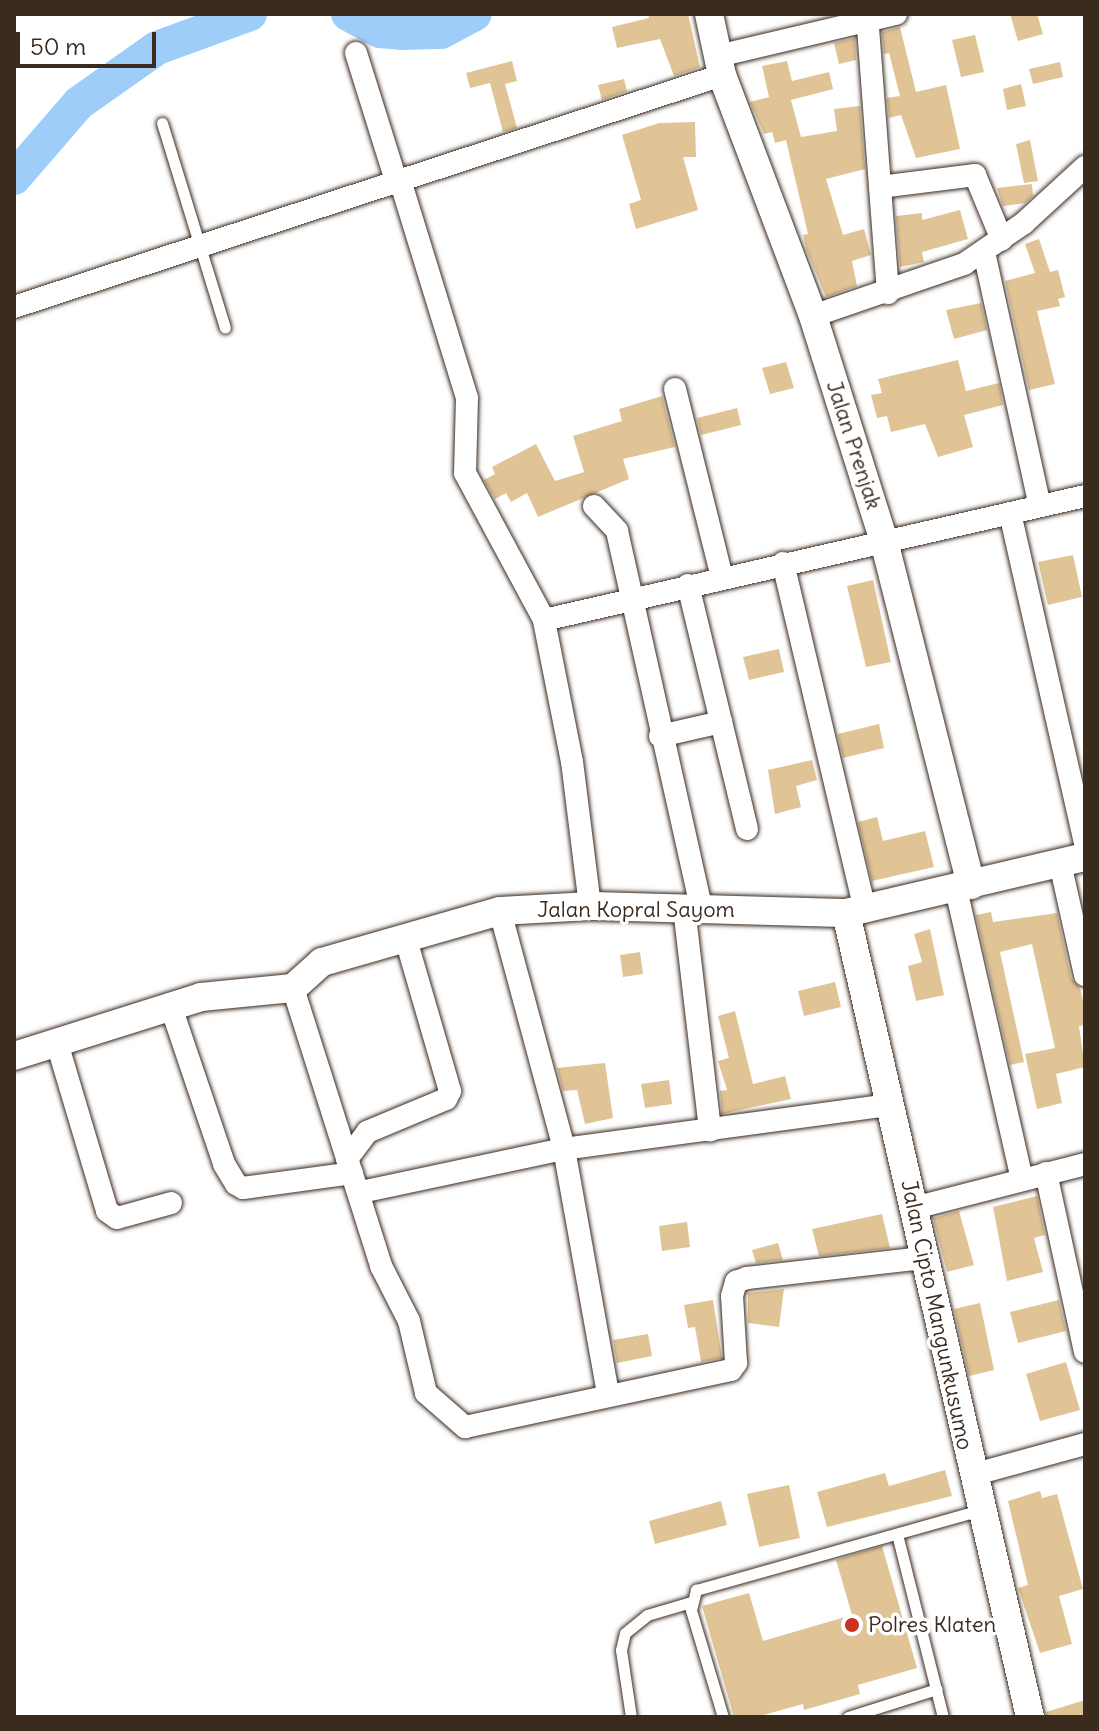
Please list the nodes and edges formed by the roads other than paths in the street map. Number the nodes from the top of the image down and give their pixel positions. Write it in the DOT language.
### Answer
graph roads {
  1 [pos="709,14"];
  2 [pos="896,14"];
  3 [pos="868,17"];
  4 [pos="356,53"];
  5 [pos="720,66"];
  6 [pos="162,123"];
  7 [pos="1082,171"];
  8 [pos="398,181"];
  9 [pos="880,187"];
  10 [pos="196,245"];
  11 [pos="993,246"];
  12 [pos="888,293"];
  13 [pos="14,307"];
  14 [pos="813,316"];
  15 [pos="225,328"];
  16 [pos="675,389"];
  17 [pos="1085,496"];
  18 [pos="594,506"];
  19 [pos="1040,506"];
  20 [pos="1010,513"];
  21 [pos="884,541"];
  22 [pos="783,563"];
  23 [pos="722,577"];
  24 [pos="688,585"];
  25 [pos="629,599"];
  26 [pos="544,620"];
  27 [pos="721,722"];
  28 [pos="660,736"];
  29 [pos="747,829"];
  30 [pos="1085,842"];
  31 [pos="1072,860"];
  32 [pos="963,887"];
  33 [pos="590,906"];
  34 [pos="692,908"];
  35 [pos="500,911"];
  36 [pos="855,912"];
  37 [pos="405,936"];
  38 [pos="1085,975"];
  39 [pos="293,988"];
  40 [pos="171,1007"];
  41 [pos="57,1043"];
  42 [pos="14,1056"];
  43 [pos="890,1105"];
  44 [pos="710,1130"];
  45 [pos="564,1149"];
  46 [pos="1085,1164"];
  47 [pos="1046,1173"];
  48 [pos="353,1174"];
  49 [pos="1022,1179"];
  50 [pos="171,1203"];
  51 [pos="914,1208"];
  52 [pos="923,1258"];
  53 [pos="1085,1352"];
  54 [pos="608,1394"];
  55 [pos="1085,1444"];
  56 [pos="972,1475"];
  57 [pos="982,1510"];
  58 [pos="897,1534"];
  59 [pos="691,1602"];
  60 [pos="937,1689"];
  61 [pos="631,1717"];
  62 [pos="723,1717"];
  63 [pos="848,1717"];
  64 [pos="943,1717"];
  65 [pos="1030,1717"];
  1 -- 5 [label="street, Jalan Prenjak"];
  2 -- 3 [label="street"];
  3 -- 5 [label="street"];
  3 -- 9 [label="street"];
  4 -- 8 [label="street"];
  5 -- 8 [label="street"];
  5 -- 14 [label="street, Jalan Prenjak"];
  6 -- 10 [label="lane"];
  7 -- 11 [label="street"];
  8 -- 10 [label="street"];
  8 -- 26 [label="street"];
  9 -- 11 [label="street"];
  9 -- 12 [label="street"];
  10 -- 13 [label="street"];
  10 -- 15 [label="lane"];
  11 -- 12 [label="street"];
  11 -- 19 [label="street"];
  12 -- 14 [label="street"];
  14 -- 21 [label="street, Jalan Prenjak"];
  16 -- 23 [label="street"];
  17 -- 19 [label="street"];
  18 -- 25 [label="street"];
  19 -- 20 [label="street"];
  20 -- 21 [label="street"];
  20 -- 30 [label="street"];
  21 -- 22 [label="street"];
  21 -- 32 [label="street, Jalan Prenjak"];
  22 -- 23 [label="street"];
  22 -- 36 [label="street"];
  23 -- 24 [label="street"];
  24 -- 25 [label="street"];
  24 -- 27 [label="street"];
  25 -- 26 [label="street"];
  25 -- 28 [label="street"];
  26 -- 33 [label="street"];
  27 -- 28 [label="street"];
  27 -- 29 [label="street"];
  28 -- 34 [label="street"];
  31 -- 32 [label="street, Jalan Kopral Sayom"];
  31 -- 38 [label="street"];
  32 -- 36 [label="street, Jalan Kopral Sayom"];
  32 -- 49 [label="street"];
  33 -- 34 [label="street, Jalan Kopral Sayom"];
  33 -- 35 [label="street, Jalan Kopral Sayom"];
  34 -- 36 [label="street, Jalan Kopral Sayom"];
  34 -- 44 [label="street"];
  35 -- 37 [label="street, Jalan Kopral Sayom"];
  35 -- 45 [label="street"];
  36 -- 43 [label="street, Jalan Cipto Mangunkusumo"];
  37 -- 39 [label="street, Jalan Kopral Sayom"];
  37 -- 48 [label="street"];
  39 -- 40 [label="street"];
  39 -- 48 [label="street"];
  40 -- 41 [label="street"];
  40 -- 48 [label="street"];
  41 -- 42 [label="street"];
  41 -- 50 [label="street"];
  43 -- 44 [label="street"];
  43 -- 51 [label="street, Jalan Cipto Mangunkusumo"];
  44 -- 45 [label="street"];
  45 -- 48 [label="street"];
  45 -- 54 [label="street"];
  46 -- 47 [label="street"];
  47 -- 49 [label="street"];
  47 -- 53 [label="street"];
  48 -- 54 [label="street"];
  49 -- 51 [label="street"];
  51 -- 52 [label="street, Jalan Cipto Mangunkusumo"];
  52 -- 54 [label="street"];
  52 -- 56 [label="street, Jalan Cipto Mangunkusumo"];
  55 -- 56 [label="street"];
  56 -- 57 [label="street, Jalan Cipto Mangunkusumo"];
  57 -- 58 [label="lane"];
  57 -- 65 [label="street, Jalan Cipto Mangunkusumo"];
  58 -- 59 [label="lane"];
  58 -- 60 [label="lane"];
  59 -- 61 [label="lane"];
  59 -- 62 [label="lane"];
  60 -- 63 [label="lane"];
  60 -- 64 [label="lane"];
}
